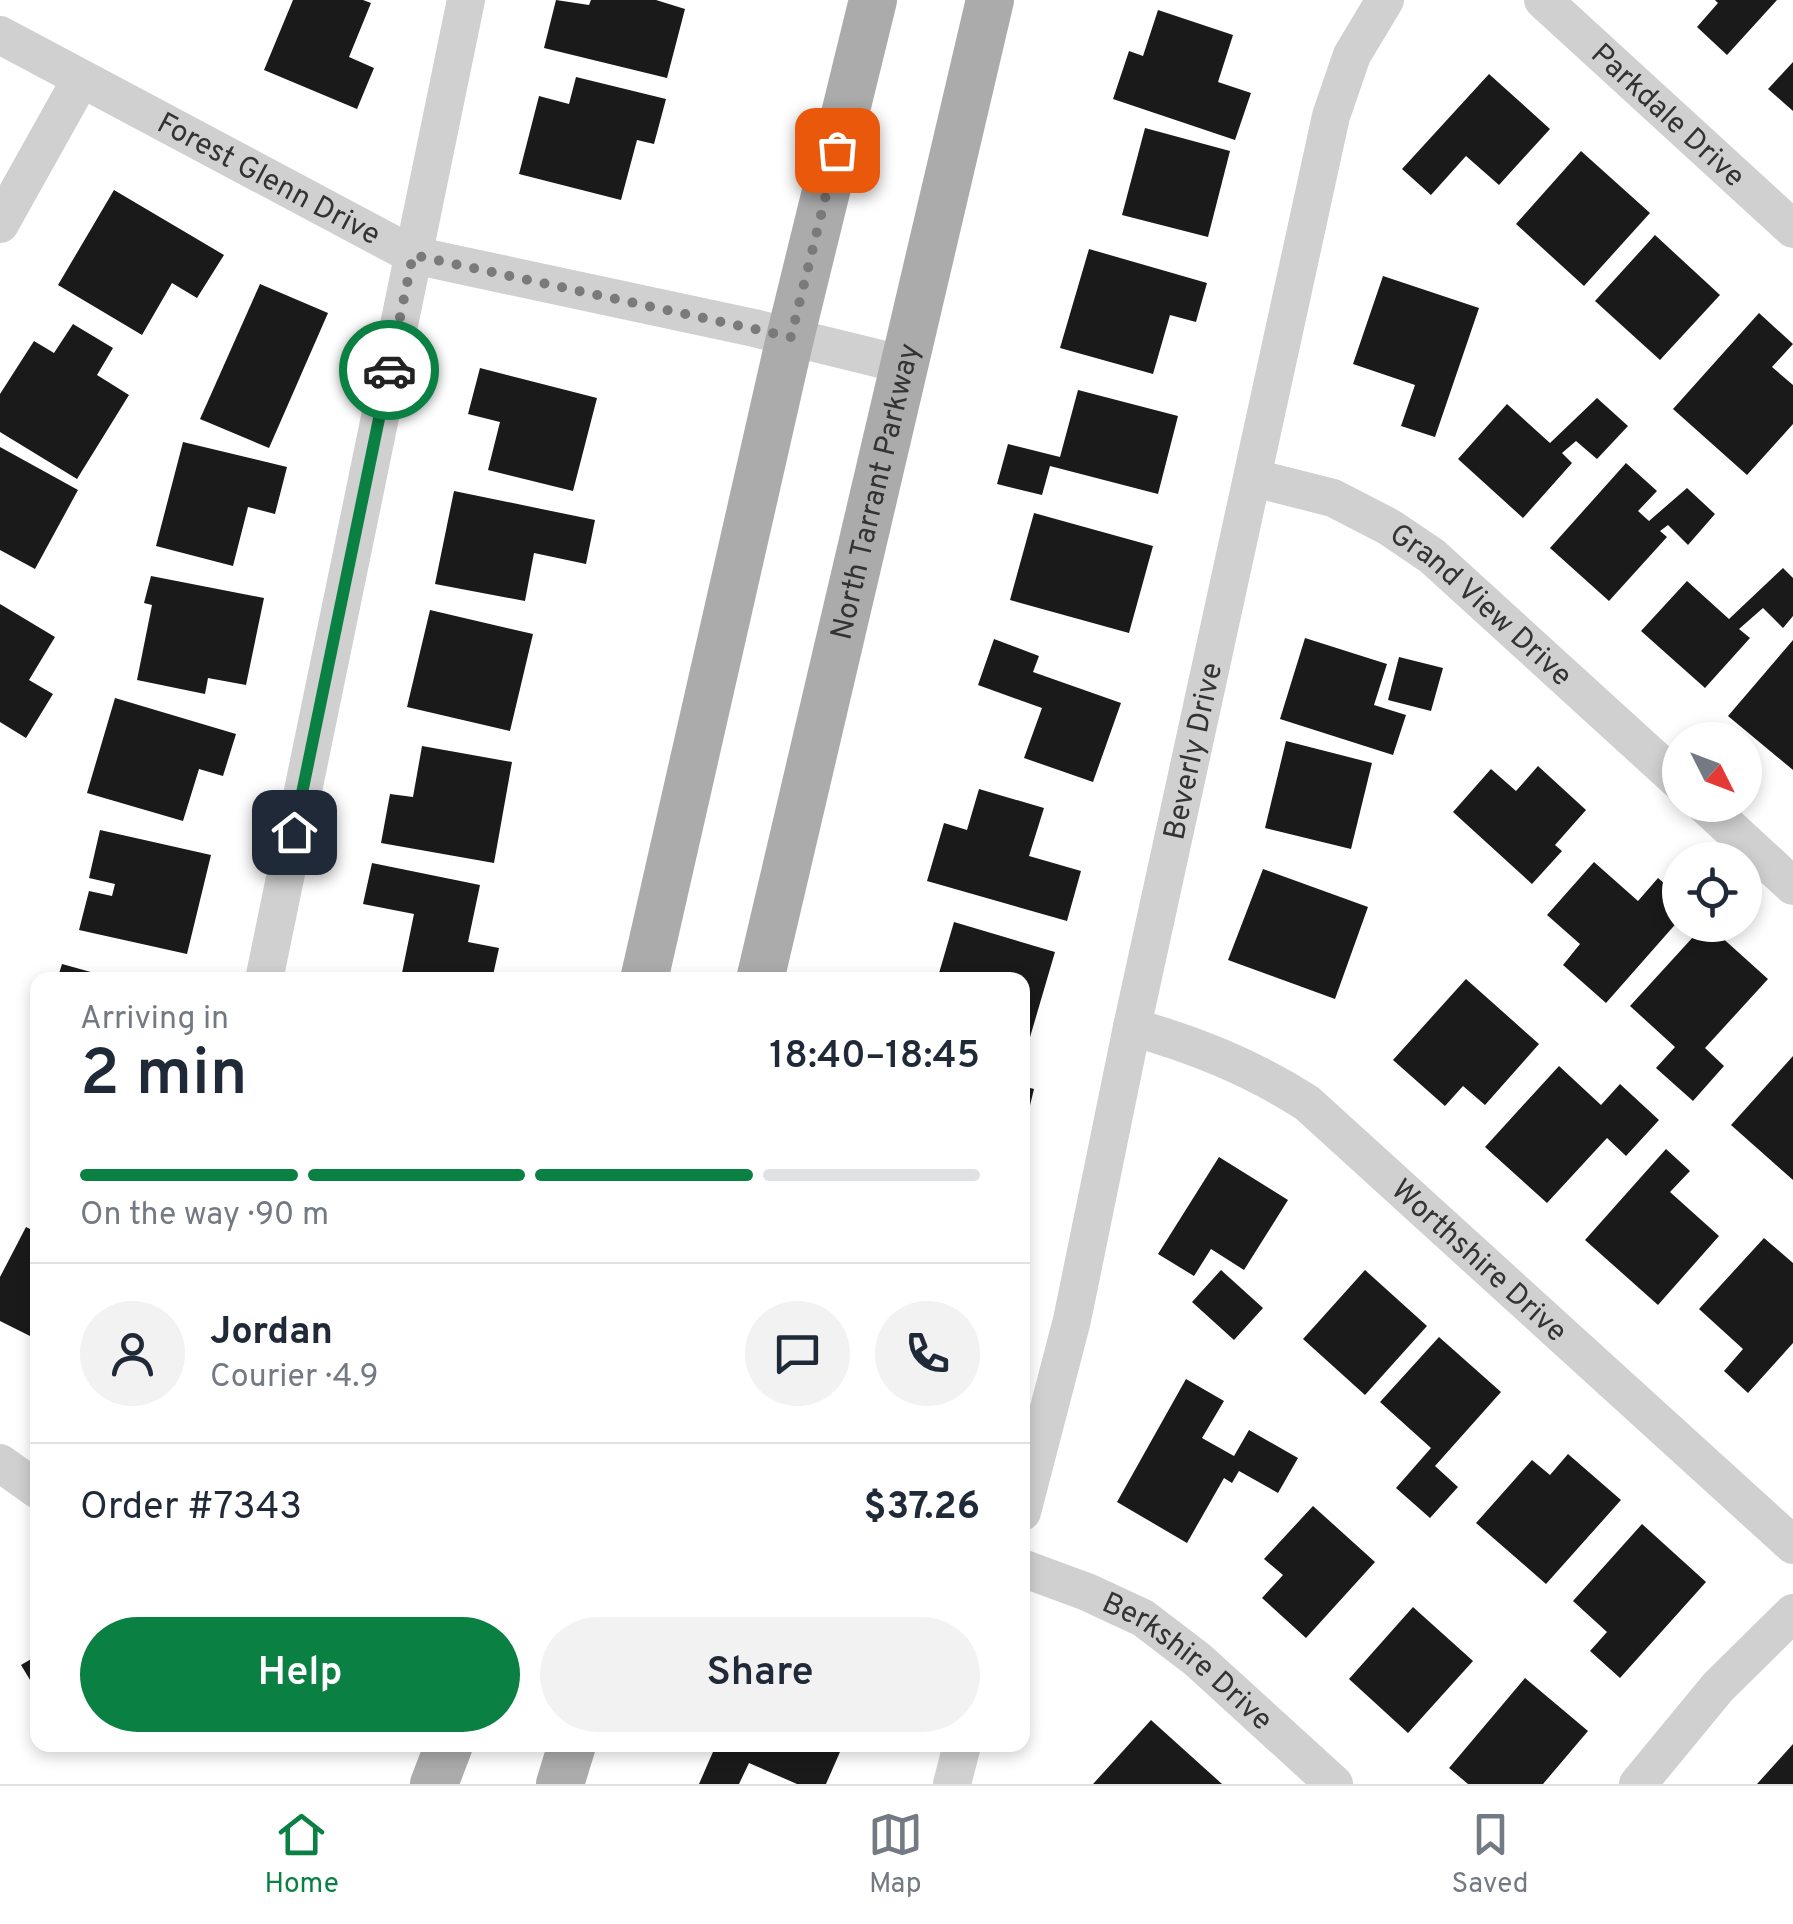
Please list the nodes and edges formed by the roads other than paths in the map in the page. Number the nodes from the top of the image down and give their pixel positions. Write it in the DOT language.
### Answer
graph roads {
  1 [pos="466,0"];
  2 [pos="874,0"];
  3 [pos="990,0"];
  4 [pos="1385,0"];
  5 [pos="1542,0"];
  6 [pos="0,34"];
  7 [pos="80,79"];
  8 [pos="0,224"];
  9 [pos="1793,228"];
  10 [pos="413,255"];
  11 [pos="791,337"];
  12 [pos="905,365"];
  13 [pos="1254,478"];
  14 [pos="1662,766"];
  15 [pos="1723,822"];
  16 [pos="1793,886"];
  17 [pos="266,972"];
  18 [pos="646,972"];
  19 [pos="762,972"];
  20 [pos="1132,1027"];
  21 [pos="0,1462"];
  22 [pos="1030,1481"];
  23 [pos="30,1486"];
  24 [pos="1793,1545"];
  25 [pos="1030,1571"];
  26 [pos="1793,1613"];
  27 [pos="446,1752"];
  28 [pos="570,1752"];
  29 [pos="960,1752"];
  30 [pos="434,1784"];
  31 [pos="560,1784"];
  32 [pos="952,1784"];
  33 [pos="1334,1784"];
  34 [pos="1638,1784"];
  1 -- 10 [label="street"];
  2 -- 11 [label="main road"];
  3 -- 12 [label="main road, North Tarrant Parkway"];
  4 -- 13 [label="street, Beverly Drive"];
  5 -- 9 [label="street, Parkdale Drive"];
  6 -- 7 [label="street, Forest Glenn Drive"];
  7 -- 8 [label="street"];
  7 -- 10 [label="street, Forest Glenn Drive"];
  10 -- 11 [label="street, Forest Glenn Drive"];
  10 -- 17 [label="street"];
  11 -- 12 [label="street, Forest Glenn Drive"];
  11 -- 18 [label="main road"];
  12 -- 19 [label="main road, North Tarrant Parkway"];
  13 -- 14 [label="street, Grand View Drive"];
  13 -- 20 [label="street, Beverly Drive"];
  15 -- 16 [label="street"];
  20 -- 22 [label="street, Beverly Drive"];
  20 -- 24 [label="street, Worthshire Drive"];
  21 -- 23 [label="street"];
  25 -- 33 [label="street, Berkshire Drive"];
  26 -- 34 [label="street"];
  27 -- 30 [label="main road"];
  28 -- 31 [label="main road"];
  29 -- 32 [label="street"];
}
